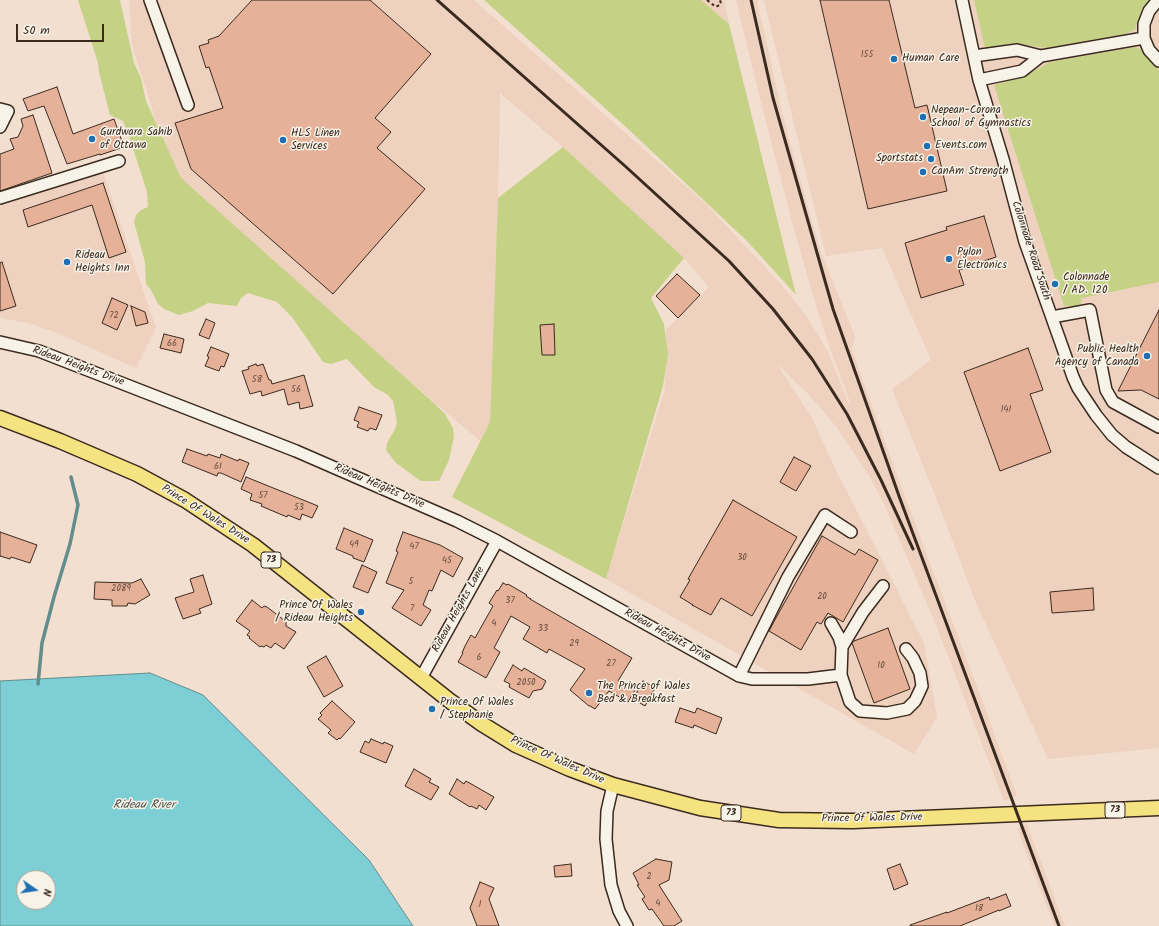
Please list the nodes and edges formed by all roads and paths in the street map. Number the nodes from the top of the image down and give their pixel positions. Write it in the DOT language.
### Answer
graph roads {
  1 [pos="706,0"];
  2 [pos="720,0"];
  3 [pos="962,0"];
  4 [pos="1158,0"];
  5 [pos="155,2"];
  6 [pos="1144,38"];
  7 [pos="974,56"];
  8 [pos="1041,56"];
  9 [pos="1159,61"];
  10 [pos="979,80"];
  11 [pos="188,105"];
  12 [pos="0,109"];
  13 [pos="0,127"];
  14 [pos="120,161"];
  15 [pos="0,198"];
  16 [pos="1052,318"];
  17 [pos="0,342"];
  18 [pos="0,418"];
  19 [pos="1159,427"];
  20 [pos="1159,468"];
  21 [pos="851,532"];
  22 [pos="497,541"];
  23 [pos="883,586"];
  24 [pos="831,622"];
  25 [pos="842,647"];
  26 [pos="906,649"];
  27 [pos="841,675"];
  28 [pos="739,676"];
  29 [pos="421,678"];
  30 [pos="613,785"];
  31 [pos="1159,808"];
  32 [pos="627,926"];
  1 -- 2 [label="path"];
  3 -- 7 [label="street, Colonnade Road South"];
  4 -- 6 [label="street"];
  5 -- 11 [label="street"];
  6 -- 8 [label="street"];
  6 -- 9 [label="street"];
  7 -- 8 [label="street"];
  7 -- 10 [label="street, Colonnade Road South"];
  8 -- 10 [label="street"];
  10 -- 16 [label="street, Colonnade Road South"];
  12 -- 13 [label="street"];
  14 -- 15 [label="street"];
  16 -- 19 [label="street"];
  16 -- 20 [label="street, Colonnade Road South"];
  17 -- 22 [label="street, Rideau Heights Drive"];
  18 -- 29 [label="main road, Prince Of Wales Drive / 73"];
  21 -- 28 [label="street"];
  22 -- 28 [label="street, Rideau Heights Drive"];
  22 -- 29 [label="street, Rideau Heights Lane"];
  23 -- 25 [label="street"];
  24 -- 25 [label="street"];
  25 -- 27 [label="street"];
  26 -- 27 [label="street"];
  27 -- 28 [label="street"];
  29 -- 30 [label="main road, Prince Of Wales Drive / 73"];
  30 -- 31 [label="main road, Prince Of Wales Drive / 73"];
  30 -- 32 [label="street"];
}
